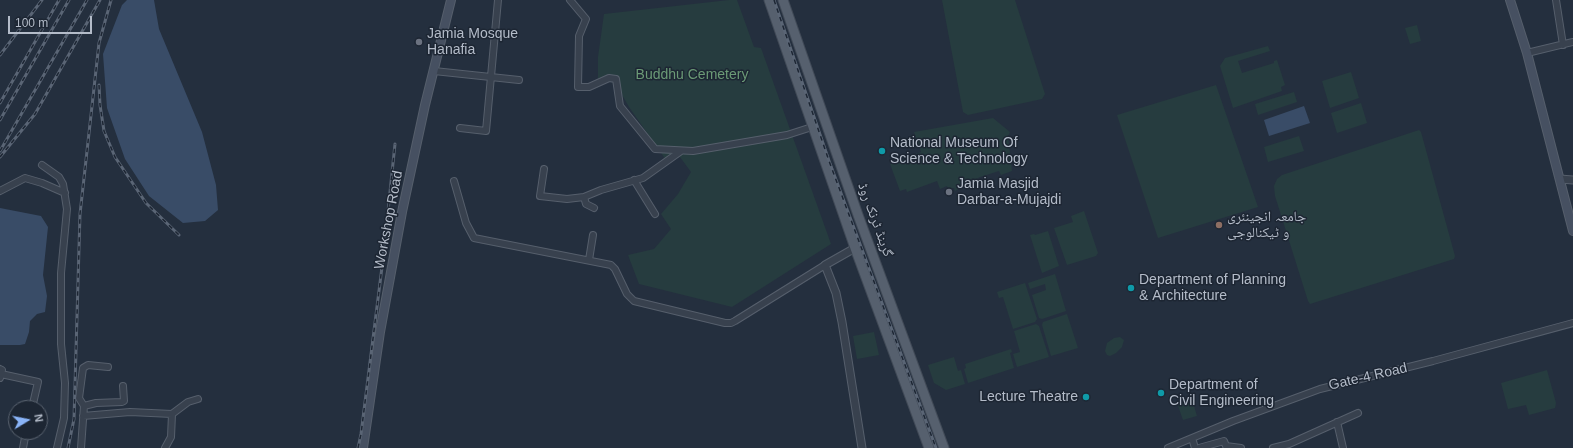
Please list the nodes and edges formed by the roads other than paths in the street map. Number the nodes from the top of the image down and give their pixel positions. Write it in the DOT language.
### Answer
graph roads {
  1 [pos="451,0"];
  2 [pos="498,0"];
  3 [pos="570,0"];
  4 [pos="769,0"];
  5 [pos="783,0"];
  6 [pos="1556,0"];
  7 [pos="1513,1"];
  8 [pos="1573,42"];
  9 [pos="1563,45"];
  10 [pos="1527,53"];
  11 [pos="434,71"];
  12 [pos="491,77"];
  13 [pos="519,80"];
  14 [pos="812,127"];
  15 [pos="460,128"];
  16 [pos="681,151"];
  17 [pos="42,165"];
  18 [pos="544,169"];
  19 [pos="1560,179"];
  20 [pos="634,180"];
  21 [pos="1573,180"];
  22 [pos="454,181"];
  23 [pos="0,192"];
  24 [pos="65,193"];
  25 [pos="584,197"];
  26 [pos="594,208"];
  27 [pos="655,214"];
  28 [pos="1573,231"];
  29 [pos="593,235"];
  30 [pos="856,248"];
  31 [pos="589,260"];
  32 [pos="825,265"];
  33 [pos="1573,323"];
  34 [pos="108,367"];
  35 [pos="0,374"];
  36 [pos="123,386"];
  37 [pos="198,399"];
  38 [pos="34,400"];
  39 [pos="84,406"];
  40 [pos="1358,413"];
  41 [pos="172,414"];
  42 [pos="83,416"];
  43 [pos="1337,422"];
  44 [pos="1192,438"];
  45 [pos="57,448"];
  46 [pos="81,448"];
  47 [pos="165,448"];
  48 [pos="363,448"];
  49 [pos="862,448"];
  50 [pos="929,448"];
  51 [pos="944,448"];
  52 [pos="1168,448"];
  53 [pos="1195,448"];
  54 [pos="1199,448"];
  55 [pos="1241,448"];
  56 [pos="1273,448"];
  57 [pos="1343,448"];
  1 -- 11 [label="main road, Workshop Road"];
  2 -- 12 [label="street"];
  3 -- 16 [label="street"];
  4 -- 14 [label="main road, گرینڈ ٹرنک روڈ"];
  5 -- 51 [label="main road, گرینڈ ٹرنک روڈ"];
  6 -- 9 [label="street"];
  7 -- 10 [label="main road"];
  8 -- 9 [label="street"];
  9 -- 10 [label="street"];
  10 -- 19 [label="main road"];
  11 -- 12 [label="street"];
  11 -- 48 [label="main road, Workshop Road"];
  12 -- 13 [label="street"];
  12 -- 15 [label="street"];
  14 -- 16 [label="street"];
  14 -- 30 [label="main road, گرینڈ ٹرنک روڈ"];
  16 -- 20 [label="street"];
  17 -- 24 [label="street"];
  18 -- 25 [label="street"];
  19 -- 21 [label="street"];
  19 -- 28 [label="main road"];
  20 -- 25 [label="street"];
  20 -- 27 [label="street"];
  22 -- 31 [label="street"];
  23 -- 24 [label="street"];
  24 -- 45 [label="street"];
  25 -- 26 [label="street"];
  29 -- 31 [label="street"];
  30 -- 32 [label="street"];
  30 -- 50 [label="main road, گرینڈ ٹرنک روڈ"];
  31 -- 32 [label="street"];
  32 -- 49 [label="street"];
  33 -- 44 [label="street, Gate-4 Road"];
  34 -- 39 [label="street"];
  35 -- 38 [label="street"];
  36 -- 39 [label="street"];
  37 -- 41 [label="street"];
  39 -- 42 [label="street"];
  40 -- 43 [label="street"];
  41 -- 42 [label="street"];
  41 -- 47 [label="street"];
  42 -- 46 [label="street"];
  43 -- 56 [label="street"];
  43 -- 57 [label="street"];
  44 -- 52 [label="street, Gate-4 Road"];
  44 -- 53 [label="street"];
  54 -- 55 [label="street"];
}
